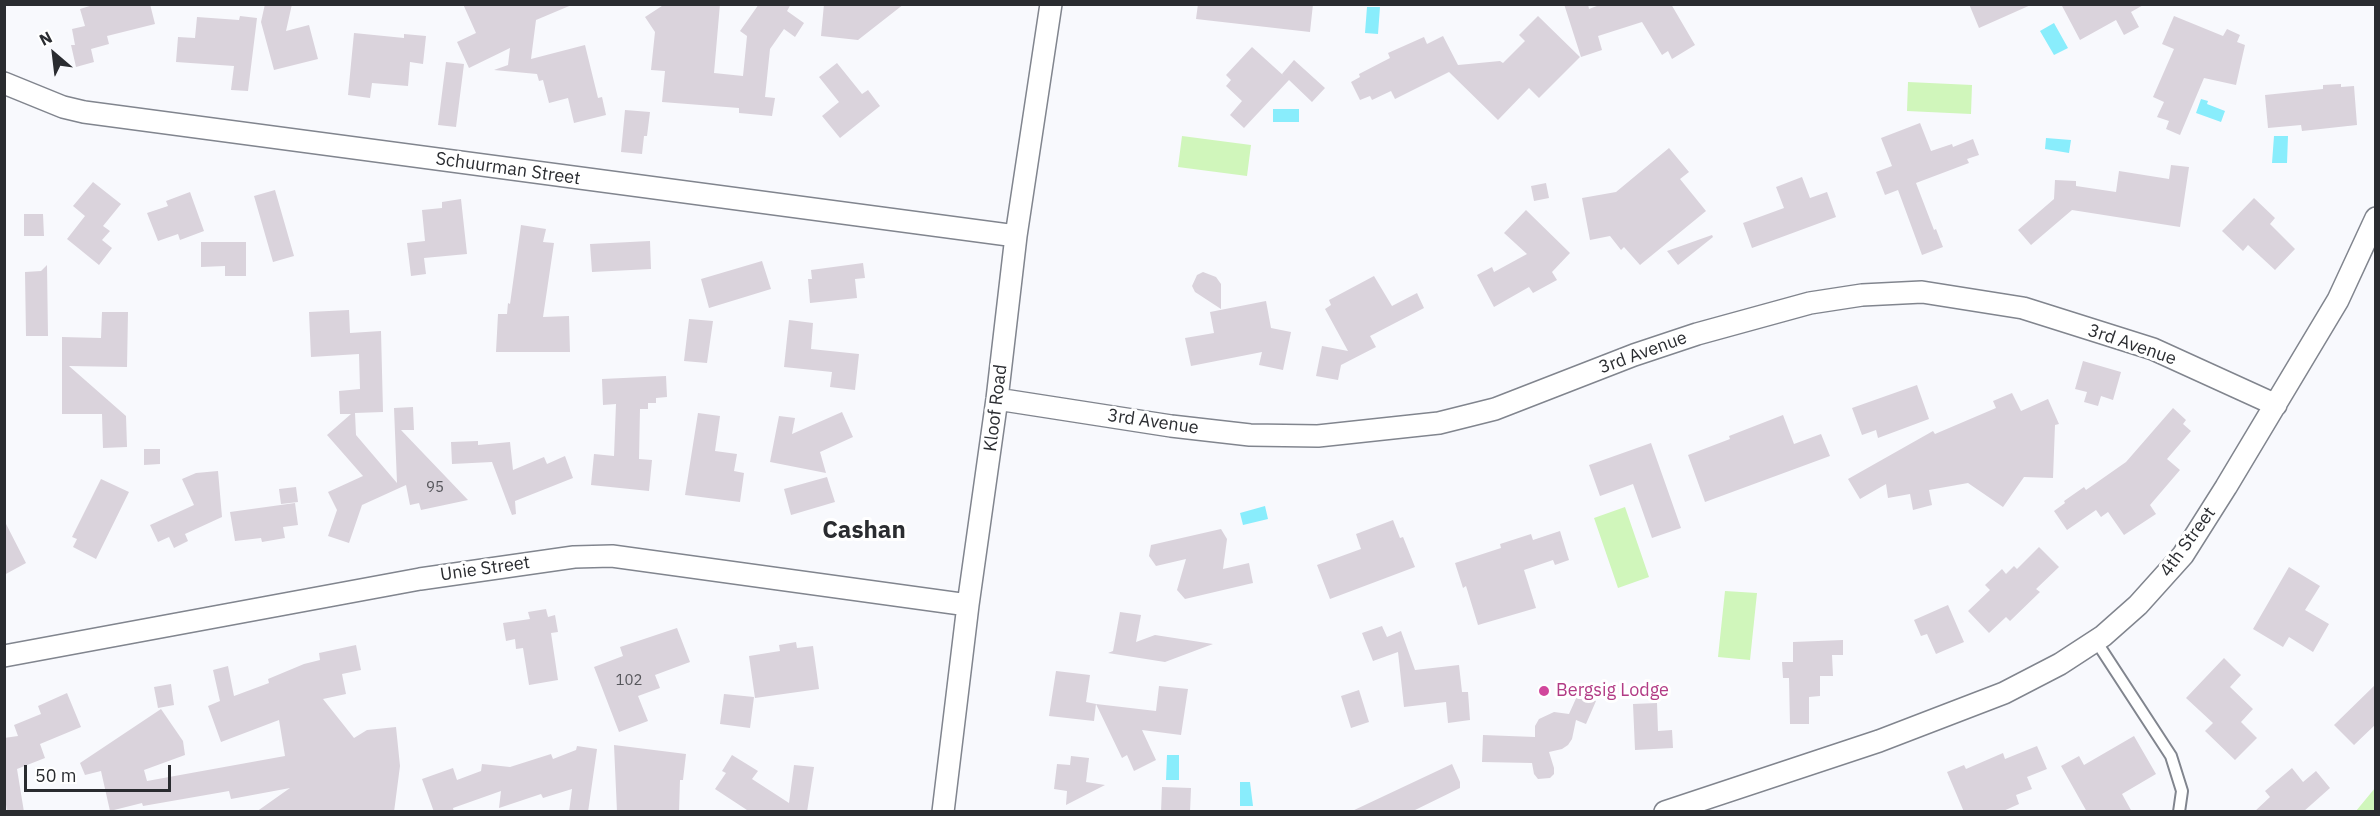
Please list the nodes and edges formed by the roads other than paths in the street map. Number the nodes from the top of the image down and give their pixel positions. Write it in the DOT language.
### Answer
graph roads {
  1 [pos="1051,4"];
  2 [pos="4,83"];
  3 [pos="2376,218"];
  4 [pos="1016,236"];
  5 [pos="997,399"];
  6 [pos="2276,405"];
  7 [pos="968,605"];
  8 [pos="2096,640"];
  9 [pos="4,656"];
  10 [pos="943,812"];
  11 [pos="1665,812"];
  12 [pos="2179,812"];
  1 -- 4 [label="street, Kloof Road"];
  2 -- 4 [label="street, Schuurman Street"];
  3 -- 6 [label="street, 4th Street"];
  4 -- 5 [label="street, Kloof Road"];
  5 -- 6 [label="street, 3rd Avenue"];
  5 -- 7 [label="street, Kloof Road"];
  6 -- 8 [label="street, 4th Street"];
  7 -- 9 [label="street, Unie Street"];
  7 -- 10 [label="street, Kloof Road"];
  8 -- 11 [label="street, 4th Street"];
  8 -- 12 [label="lane"];
}
